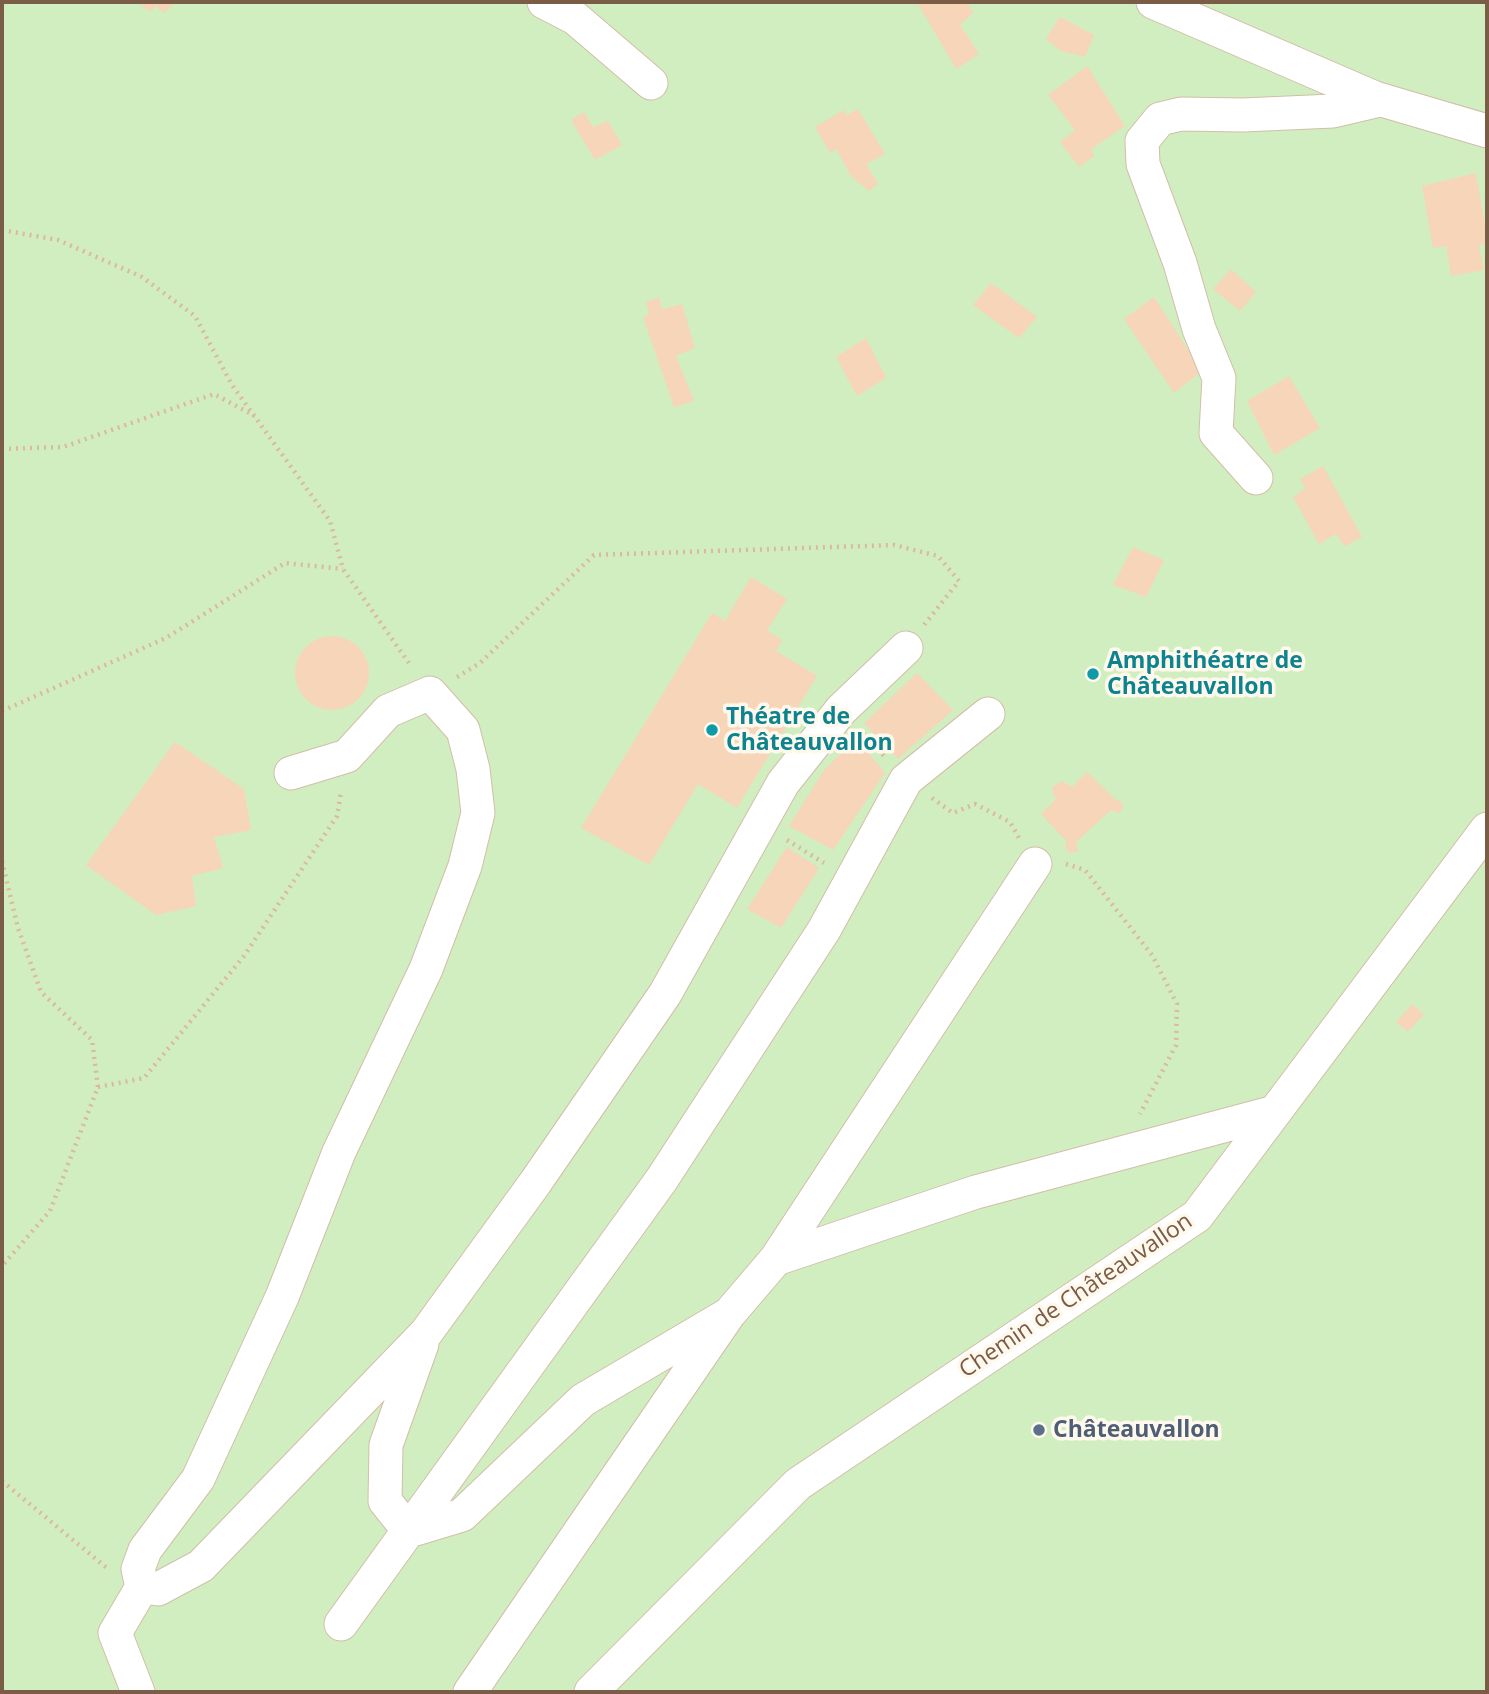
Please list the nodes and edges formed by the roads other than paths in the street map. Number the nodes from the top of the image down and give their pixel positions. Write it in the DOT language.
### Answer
graph roads {
  1 [pos="544,2"];
  2 [pos="1153,2"];
  3 [pos="651,83"];
  4 [pos="1380,100"];
  5 [pos="1487,131"];
  6 [pos="1255,478"];
  7 [pos="906,648"];
  8 [pos="988,714"];
  9 [pos="291,773"];
  10 [pos="1487,829"];
  11 [pos="1035,864"];
  12 [pos="1275,1112"];
  13 [pos="776,1259"];
  14 [pos="729,1314"];
  15 [pos="426,1333"];
  16 [pos="409,1531"];
  17 [pos="142,1587"];
  18 [pos="341,1624"];
  19 [pos="138,1692"];
  20 [pos="470,1692"];
  21 [pos="591,1692"];
  1 -- 3 [label="street"];
  2 -- 4 [label="street"];
  4 -- 5 [label="street"];
  4 -- 6 [label="street"];
  7 -- 15 [label="street"];
  8 -- 16 [label="street"];
  9 -- 17 [label="street"];
  10 -- 12 [label="street, Chemin de Châteauvallon"];
  11 -- 13 [label="street"];
  12 -- 13 [label="street"];
  12 -- 21 [label="street, Chemin de Châteauvallon"];
  13 -- 14 [label="street"];
  14 -- 16 [label="street"];
  14 -- 20 [label="street"];
  15 -- 16 [label="street"];
  15 -- 17 [label="street"];
  16 -- 18 [label="street"];
  17 -- 19 [label="street"];
}
